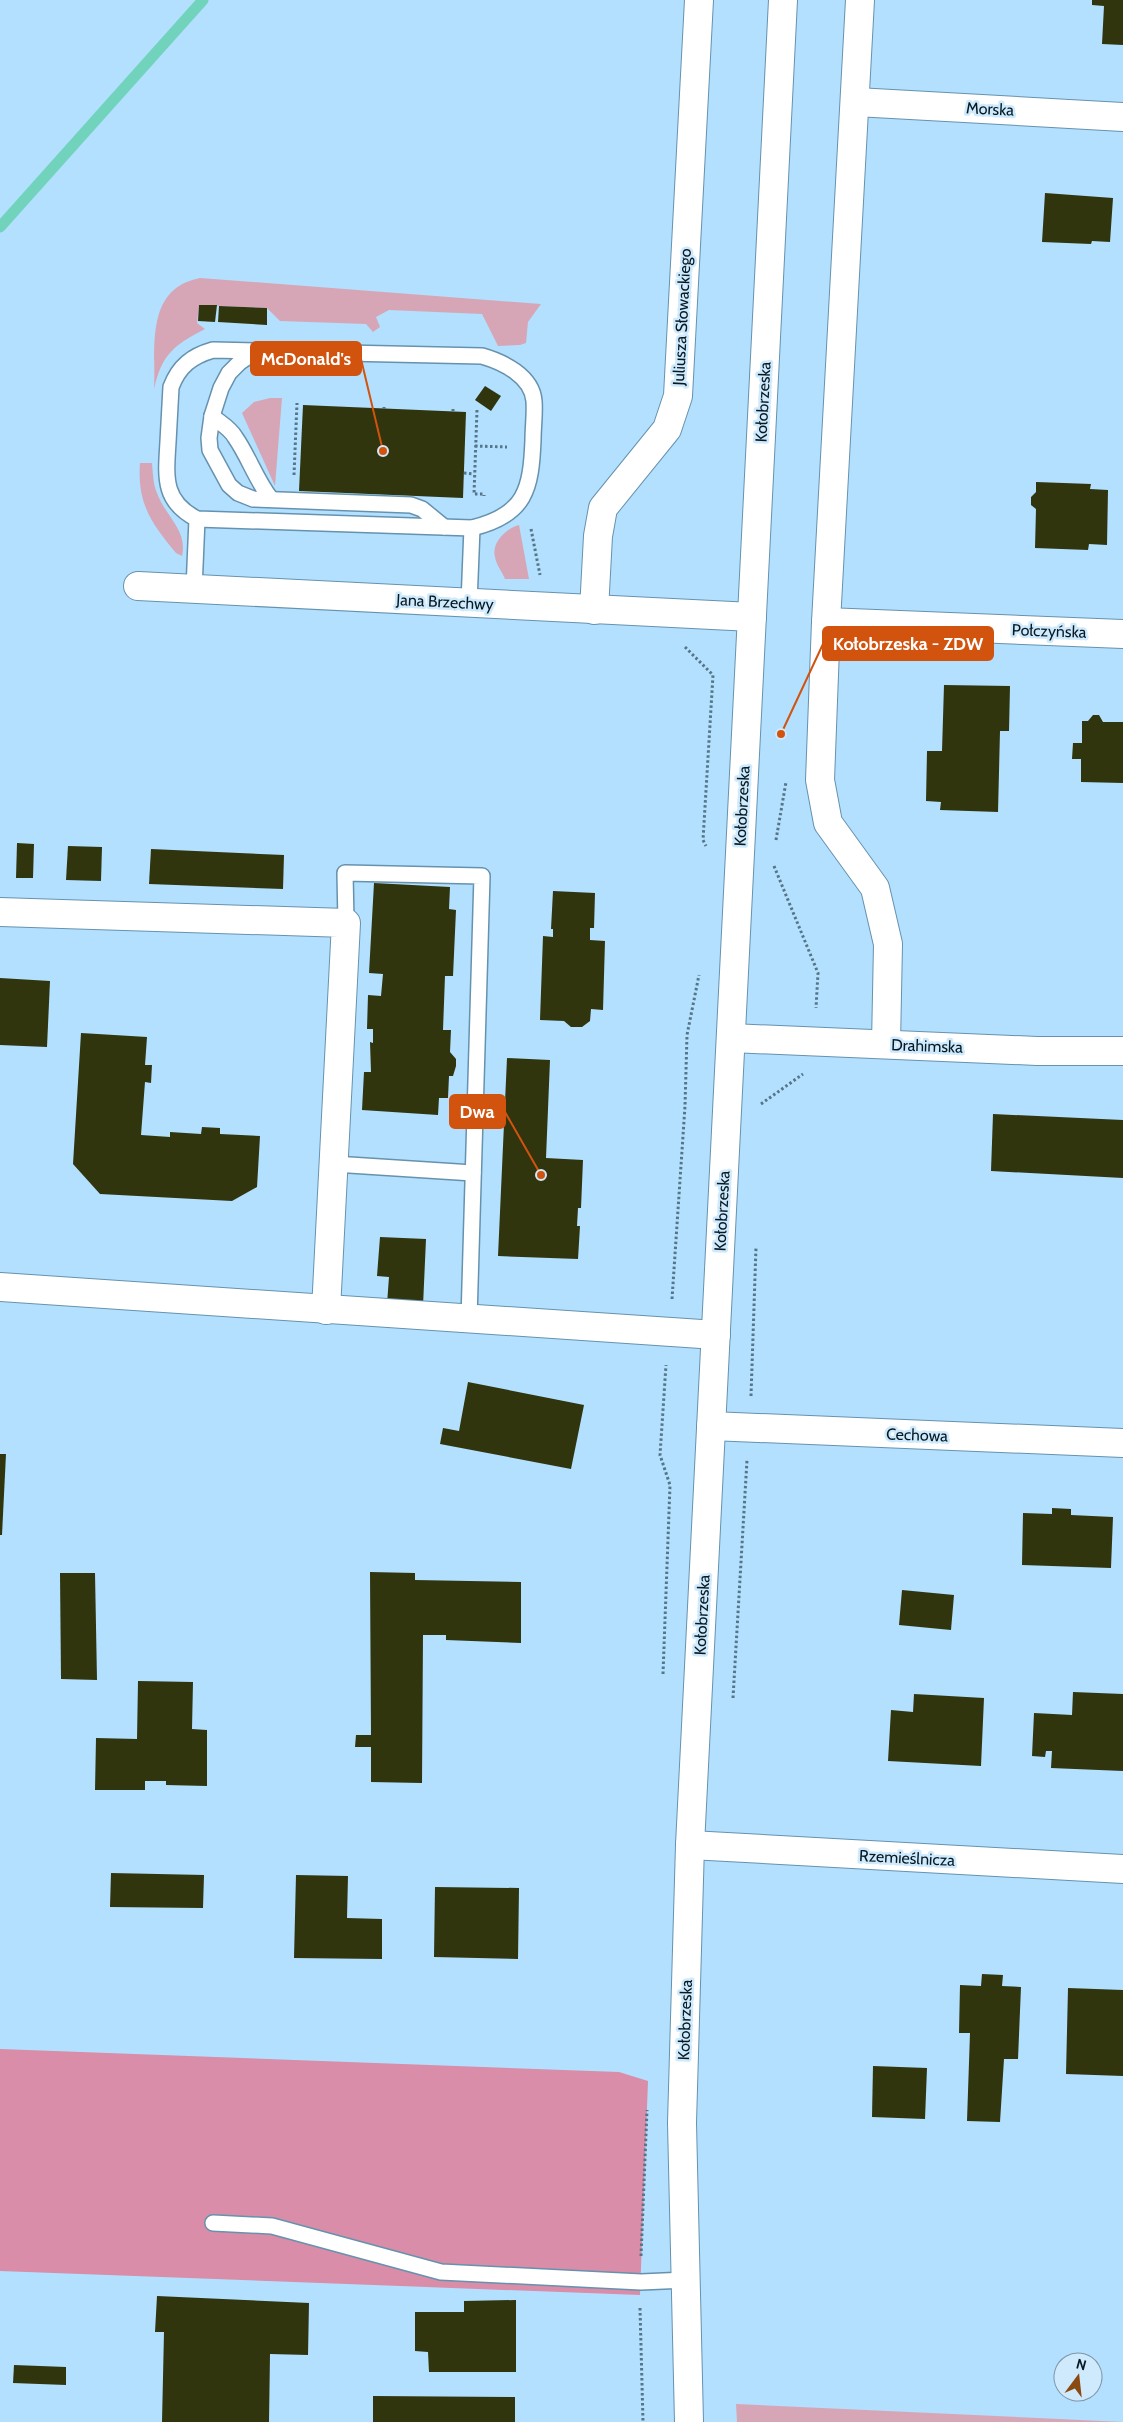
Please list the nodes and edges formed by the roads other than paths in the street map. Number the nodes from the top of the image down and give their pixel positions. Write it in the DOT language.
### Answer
graph roads {
  1 [pos="699,0"];
  2 [pos="783,0"];
  3 [pos="860,0"];
  4 [pos="856,102"];
  5 [pos="1123,117"];
  6 [pos="255,352"];
  7 [pos="212,416"];
  8 [pos="271,499"];
  9 [pos="197,519"];
  10 [pos="444,527"];
  11 [pos="472,528"];
  12 [pos="138,586"];
  13 [pos="194,589"];
  14 [pos="469,603"];
  15 [pos="594,610"];
  16 [pos="752,617"];
  17 [pos="826,622"];
  18 [pos="1123,634"];
  19 [pos="0,912"];
  20 [pos="346,923"];
  21 [pos="731,1038"];
  22 [pos="886,1044"];
  23 [pos="1123,1051"];
  24 [pos="334,1164"];
  25 [pos="474,1173"];
  26 [pos="0,1287"];
  27 [pos="326,1310"];
  28 [pos="469,1319"];
  29 [pos="716,1335"];
  30 [pos="711,1426"];
  31 [pos="1123,1443"];
  32 [pos="690,1846"];
  33 [pos="1123,1869"];
  34 [pos="214,2223"];
  35 [pos="686,2280"];
  36 [pos="689,2422"];
  1 -- 15 [label="street, Juliusza Słowackiego"];
  2 -- 16 [label="street, Kołobrzeska"];
  3 -- 4 [label="street"];
  4 -- 5 [label="street, Morska"];
  4 -- 17 [label="street"];
  6 -- 7 [label="lane"];
  6 -- 9 [label="lane"];
  6 -- 11 [label="lane"];
  7 -- 8 [label="lane"];
  7 -- 8 [label="lane"];
  8 -- 10 [label="lane"];
  9 -- 10 [label="lane"];
  9 -- 13 [label="lane"];
  10 -- 11 [label="lane"];
  11 -- 14 [label="lane"];
  12 -- 13 [label="street, Jana Brzechwy"];
  13 -- 14 [label="street, Jana Brzechwy"];
  14 -- 15 [label="street, Jana Brzechwy"];
  15 -- 16 [label="street, Jana Brzechwy"];
  16 -- 21 [label="street, Kołobrzeska"];
  17 -- 18 [label="street, Połczyńska"];
  17 -- 22 [label="street"];
  19 -- 20 [label="street"];
  20 -- 24 [label="street"];
  20 -- 25 [label="lane"];
  21 -- 22 [label="street, Drahimska"];
  21 -- 29 [label="street, Kołobrzeska"];
  22 -- 23 [label="street, Drahimska"];
  24 -- 25 [label="lane"];
  24 -- 27 [label="street"];
  25 -- 28 [label="lane"];
  26 -- 27 [label="street"];
  27 -- 28 [label="street"];
  28 -- 29 [label="street"];
  29 -- 30 [label="street, Kołobrzeska"];
  30 -- 31 [label="street, Cechowa"];
  30 -- 32 [label="street, Kołobrzeska"];
  32 -- 33 [label="street, Rzemieślnicza"];
  32 -- 35 [label="street, Kołobrzeska"];
  34 -- 35 [label="lane"];
  35 -- 36 [label="street, Kołobrzeska"];
}
